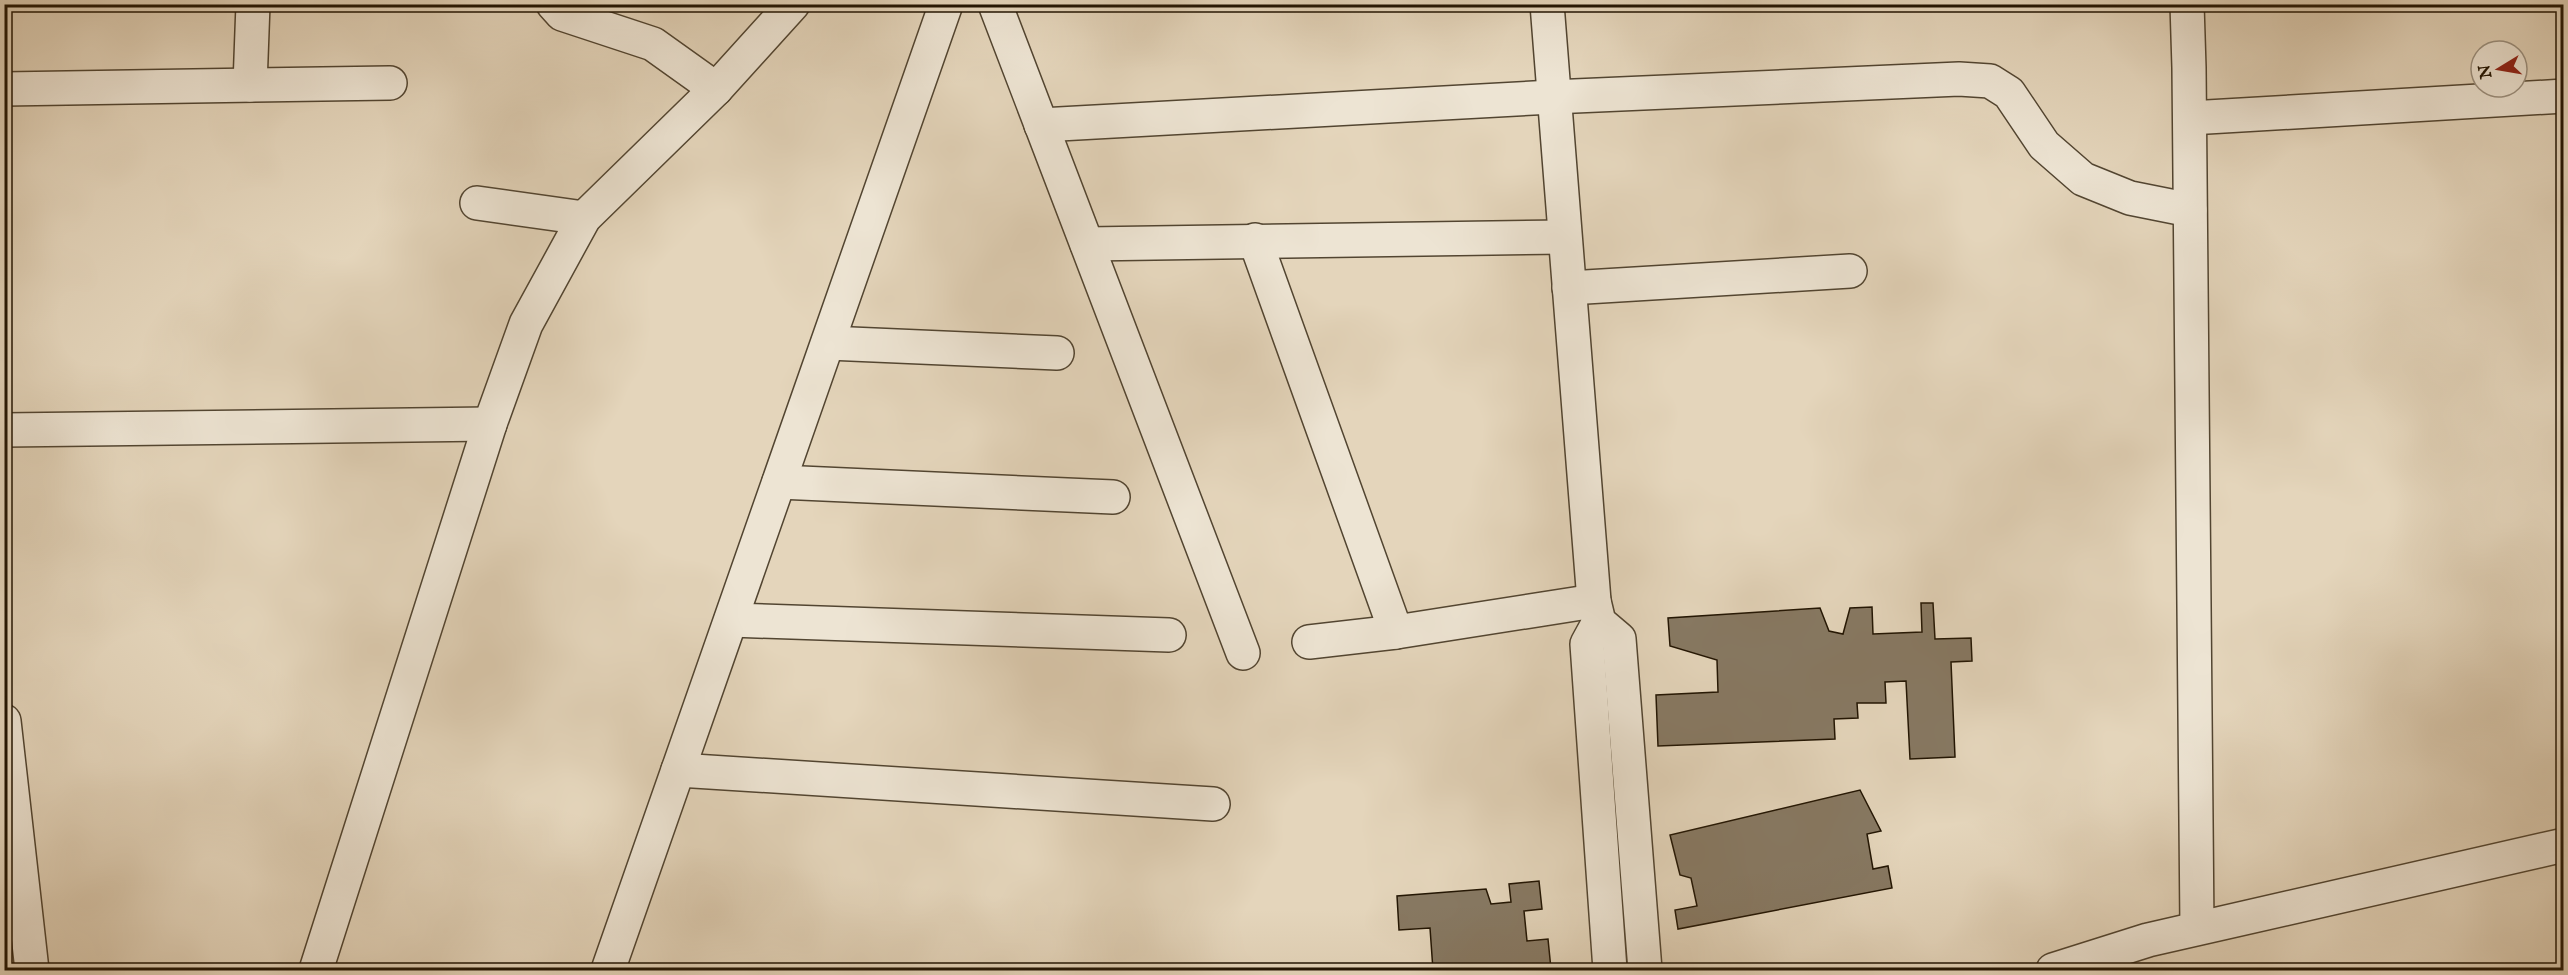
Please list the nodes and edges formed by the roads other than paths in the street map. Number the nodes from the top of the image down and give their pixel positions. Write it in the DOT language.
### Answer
graph roads {
  1 [pos="253,4"];
  2 [pos="553,4"];
  3 [pos="793,4"];
  4 [pos="946,4"];
  5 [pos="995,4"];
  6 [pos="1546,4"];
  7 [pos="2187,4"];
  8 [pos="390,83"];
  9 [pos="250,85"];
  10 [pos="4,89"];
  11 [pos="716,89"];
  12 [pos="2564,96"];
  13 [pos="1552,97"];
  14 [pos="2190,118"];
  15 [pos="1041,125"];
  16 [pos="477,203"];
  17 [pos="2190,210"];
  18 [pos="584,218"];
  19 [pos="1564,237"];
  20 [pos="1255,240"];
  21 [pos="1087,244"];
  22 [pos="1850,271"];
  23 [pos="1569,288"];
  24 [pos="828,344"];
  25 [pos="1057,353"];
  26 [pos="490,424"];
  27 [pos="4,430"];
  28 [pos="779,482"];
  29 [pos="1113,497"];
  30 [pos="1597,612"];
  31 [pos="731,620"];
  32 [pos="1396,632"];
  33 [pos="1168,635"];
  34 [pos="1309,642"];
  35 [pos="1243,653"];
  36 [pos="4,721"];
  37 [pos="678,771"];
  38 [pos="1213,804"];
  39 [pos="2564,845"];
  40 [pos="2197,928"];
  41 [pos="32,970"];
  42 [pos="316,970"];
  43 [pos="608,970"];
  44 [pos="1610,970"];
  45 [pos="1645,970"];
  46 [pos="2053,970"];
  1 -- 9 [label="street"];
  2 -- 11 [label="street"];
  3 -- 11 [label="street"];
  4 -- 24 [label="street"];
  5 -- 15 [label="street"];
  6 -- 13 [label="street"];
  7 -- 14 [label="street"];
  8 -- 9 [label="street"];
  9 -- 10 [label="street"];
  11 -- 18 [label="street"];
  12 -- 14 [label="street"];
  13 -- 15 [label="street"];
  13 -- 17 [label="street"];
  13 -- 19 [label="street"];
  14 -- 17 [label="street"];
  15 -- 21 [label="street"];
  16 -- 18 [label="street"];
  17 -- 40 [label="street"];
  18 -- 26 [label="street"];
  19 -- 20 [label="street"];
  19 -- 23 [label="street"];
  20 -- 21 [label="street"];
  20 -- 32 [label="street"];
  21 -- 35 [label="street"];
  22 -- 23 [label="street"];
  23 -- 30 [label="street"];
  24 -- 25 [label="street"];
  24 -- 28 [label="street"];
  26 -- 27 [label="street"];
  26 -- 42 [label="street"];
  28 -- 29 [label="street"];
  28 -- 31 [label="street"];
  30 -- 32 [label="street"];
  30 -- 44 [label="street"];
  30 -- 45 [label="street"];
  31 -- 33 [label="street"];
  31 -- 37 [label="street"];
  32 -- 34 [label="street"];
  36 -- 41 [label="street"];
  37 -- 38 [label="street"];
  37 -- 43 [label="street"];
  39 -- 40 [label="street"];
  40 -- 46 [label="street"];
}
